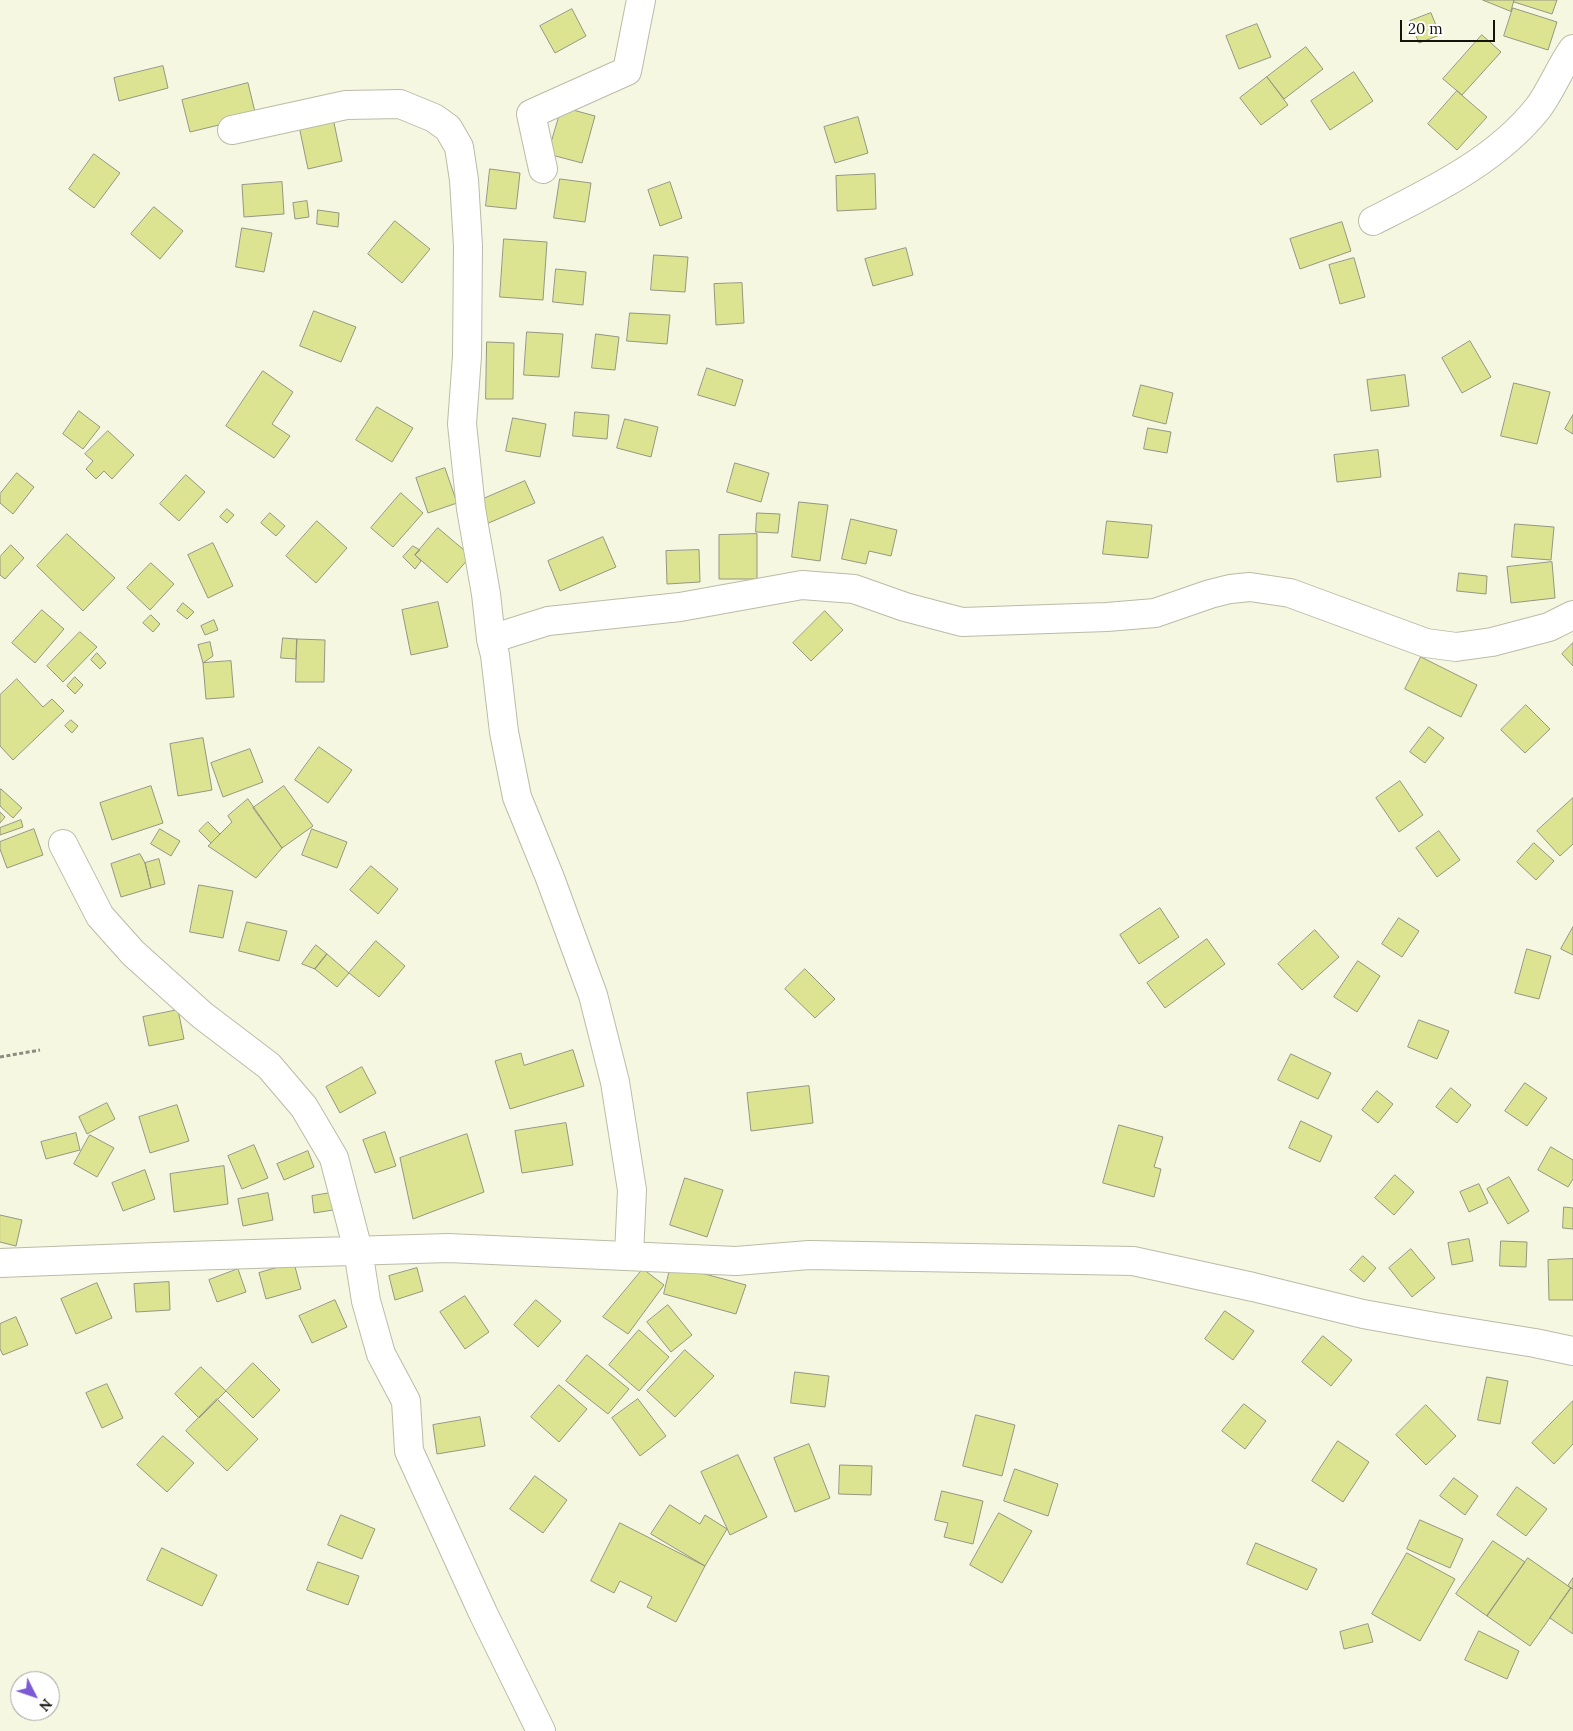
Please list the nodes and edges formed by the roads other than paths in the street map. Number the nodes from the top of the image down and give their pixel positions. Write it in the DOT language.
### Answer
graph roads {
  1 [pos="641,0"];
  2 [pos="1573,49"];
  3 [pos="232,130"];
  4 [pos="543,169"];
  5 [pos="1373,222"];
  6 [pos="1573,615"];
  7 [pos="491,639"];
  8 [pos="63,844"];
  9 [pos="358,1250"];
  10 [pos="629,1255"];
  11 [pos="0,1263"];
  12 [pos="1573,1351"];
  13 [pos="541,1731"];
  1 -- 4 [label="street"];
  2 -- 5 [label="street"];
  3 -- 7 [label="street"];
  6 -- 7 [label="street"];
  7 -- 10 [label="street"];
  8 -- 9 [label="street"];
  9 -- 10 [label="street"];
  9 -- 11 [label="street"];
  9 -- 13 [label="street"];
  10 -- 12 [label="street"];
}
